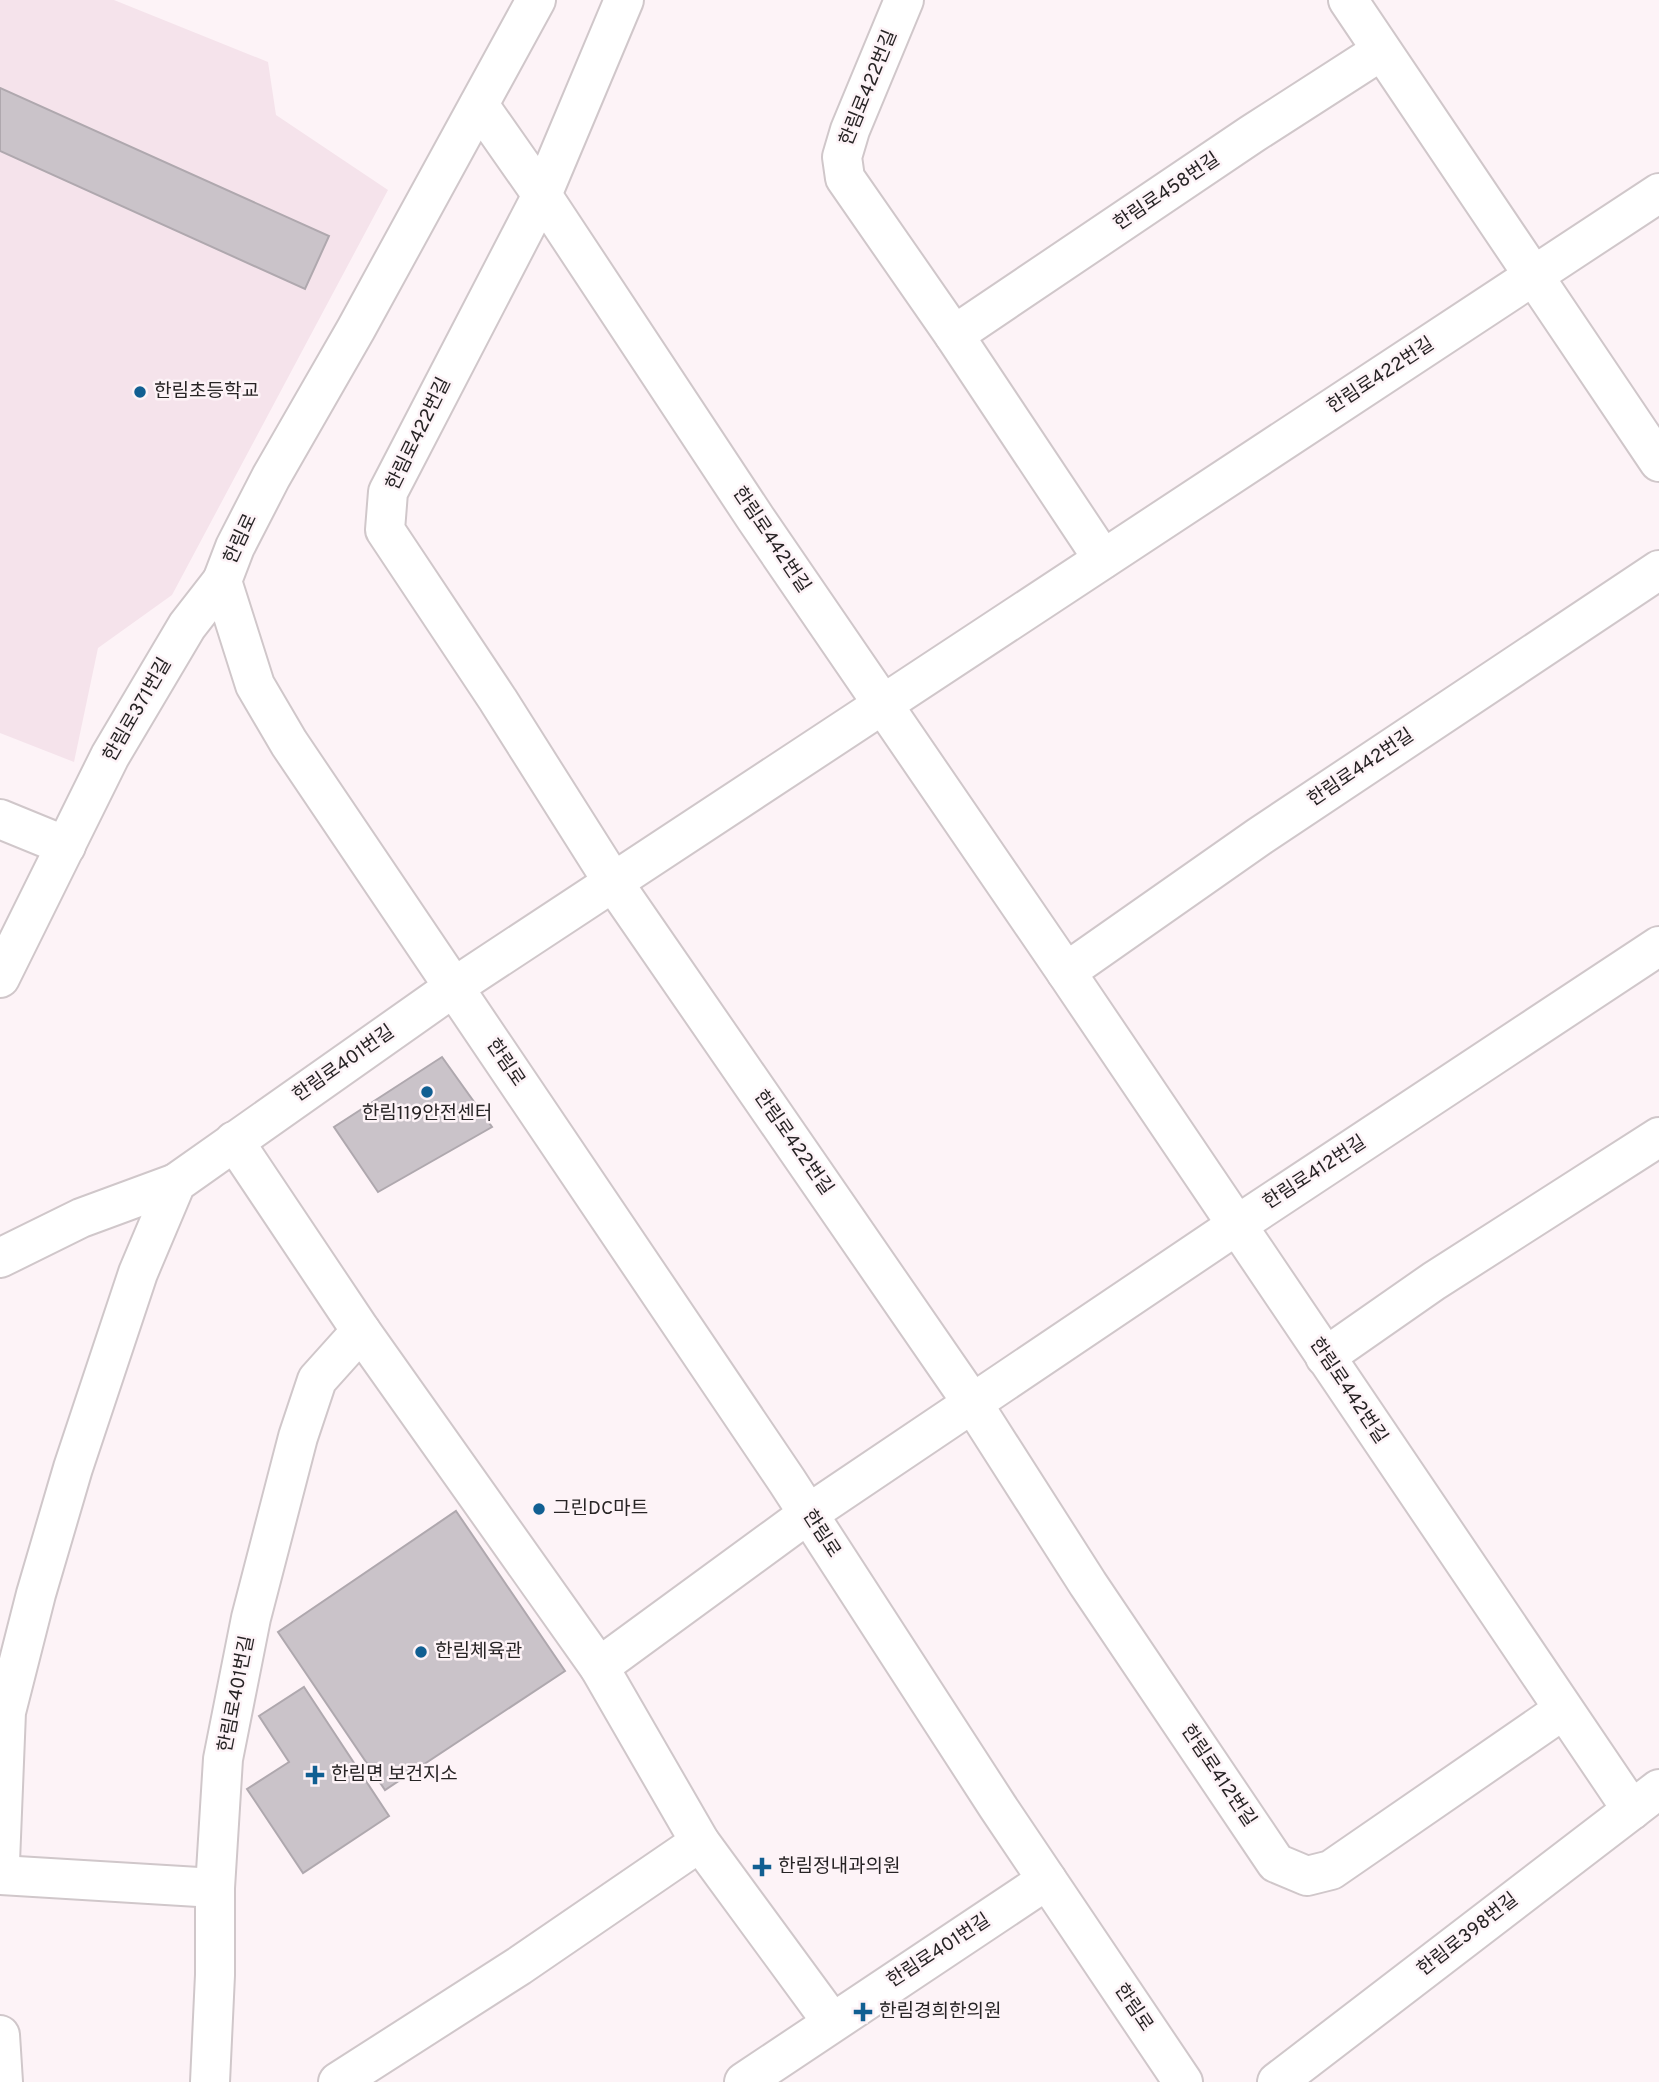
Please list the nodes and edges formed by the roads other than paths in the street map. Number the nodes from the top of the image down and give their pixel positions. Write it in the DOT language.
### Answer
graph roads {
  1 [pos="536,0"];
  2 [pos="624,0"];
  3 [pos="904,0"];
  4 [pos="1348,0"];
  5 [pos="1381,51"];
  6 [pos="479,104"];
  7 [pos="1659,193"];
  8 [pos="542,195"];
  9 [pos="1532,276"];
  10 [pos="954,335"];
  11 [pos="1659,462"];
  12 [pos="1103,559"];
  13 [pos="1659,570"];
  14 [pos="222,581"];
  15 [pos="882,705"];
  16 [pos="0,819"];
  17 [pos="66,846"];
  18 [pos="613,882"];
  19 [pos="1659,946"];
  20 [pos="1066,972"];
  21 [pos="0,978"];
  22 [pos="454,986"];
  23 [pos="1659,1137"];
  24 [pos="234,1141"];
  25 [pos="176,1183"];
  26 [pos="1237,1225"];
  27 [pos="0,1258"];
  28 [pos="361,1331"];
  29 [pos="1325,1357"];
  30 [pos="974,1404"];
  31 [pos="808,1514"];
  32 [pos="598,1667"];
  33 [pos="1563,1710"];
  34 [pos="1645,1799"];
  35 [pos="700,1842"];
  36 [pos="0,1862"];
  37 [pos="0,1875"];
  38 [pos="1046,1880"];
  39 [pos="215,1888"];
  40 [pos="832,2022"];
  41 [pos="0,2035"];
  42 [pos="4,2082"];
  43 [pos="210,2082"];
  44 [pos="338,2082"];
  45 [pos="744,2082"];
  46 [pos="1183,2082"];
  47 [pos="1277,2082"];
  1 -- 6 [label="street, 한림로"];
  2 -- 8 [label="street, 한림로422번길"];
  3 -- 10 [label="street, 한림로422번길"];
  4 -- 5 [label="street"];
  5 -- 9 [label="street"];
  5 -- 10 [label="street, 한림로458번길"];
  6 -- 8 [label="street, 한림로442번길"];
  6 -- 14 [label="street, 한림로"];
  7 -- 9 [label="street, 한림로422번길"];
  8 -- 15 [label="street, 한림로442번길"];
  8 -- 18 [label="street, 한림로422번길"];
  9 -- 11 [label="street"];
  9 -- 12 [label="street, 한림로422번길"];
  10 -- 12 [label="street, 한림로422번길"];
  12 -- 15 [label="street, 한림로422번길"];
  13 -- 20 [label="street, 한림로442번길"];
  14 -- 17 [label="street, 한림로371번길"];
  14 -- 22 [label="street, 한림로"];
  15 -- 18 [label="street, 한림로422번길"];
  15 -- 20 [label="street, 한림로442번길"];
  16 -- 17 [label="street"];
  17 -- 21 [label="street, 한림로371번길"];
  18 -- 22 [label="street, 한림로422번길"];
  18 -- 30 [label="street, 한림로422번길"];
  19 -- 26 [label="street, 한림로412번길"];
  20 -- 26 [label="street, 한림로442번길"];
  22 -- 24 [label="street, 한림로401번길"];
  22 -- 31 [label="street, 한림로"];
  23 -- 29 [label="street"];
  24 -- 25 [label="street, 한림로401번길"];
  24 -- 28 [label="street"];
  25 -- 27 [label="street, 한림로401번길"];
  25 -- 36 [label="street"];
  26 -- 29 [label="street, 한림로442번길"];
  26 -- 30 [label="street, 한림로412번길"];
  28 -- 32 [label="street"];
  28 -- 39 [label="street, 한림로401번길"];
  29 -- 33 [label="street, 한림로442번길"];
  30 -- 31 [label="street, 한림로412번길"];
  30 -- 33 [label="street, 한림로412번길"];
  31 -- 32 [label="street, 한림로412번길"];
  31 -- 38 [label="street, 한림로"];
  32 -- 35 [label="street"];
  33 -- 34 [label="street, 한림로442번길"];
  34 -- 47 [label="street, 한림로398번길"];
  35 -- 40 [label="street"];
  35 -- 44 [label="street"];
  37 -- 39 [label="street"];
  38 -- 40 [label="street, 한림로401번길"];
  38 -- 46 [label="street, 한림로"];
  39 -- 43 [label="street, 한림로401번길"];
  40 -- 45 [label="street, 한림로401번길"];
  41 -- 42 [label="street"];
}
